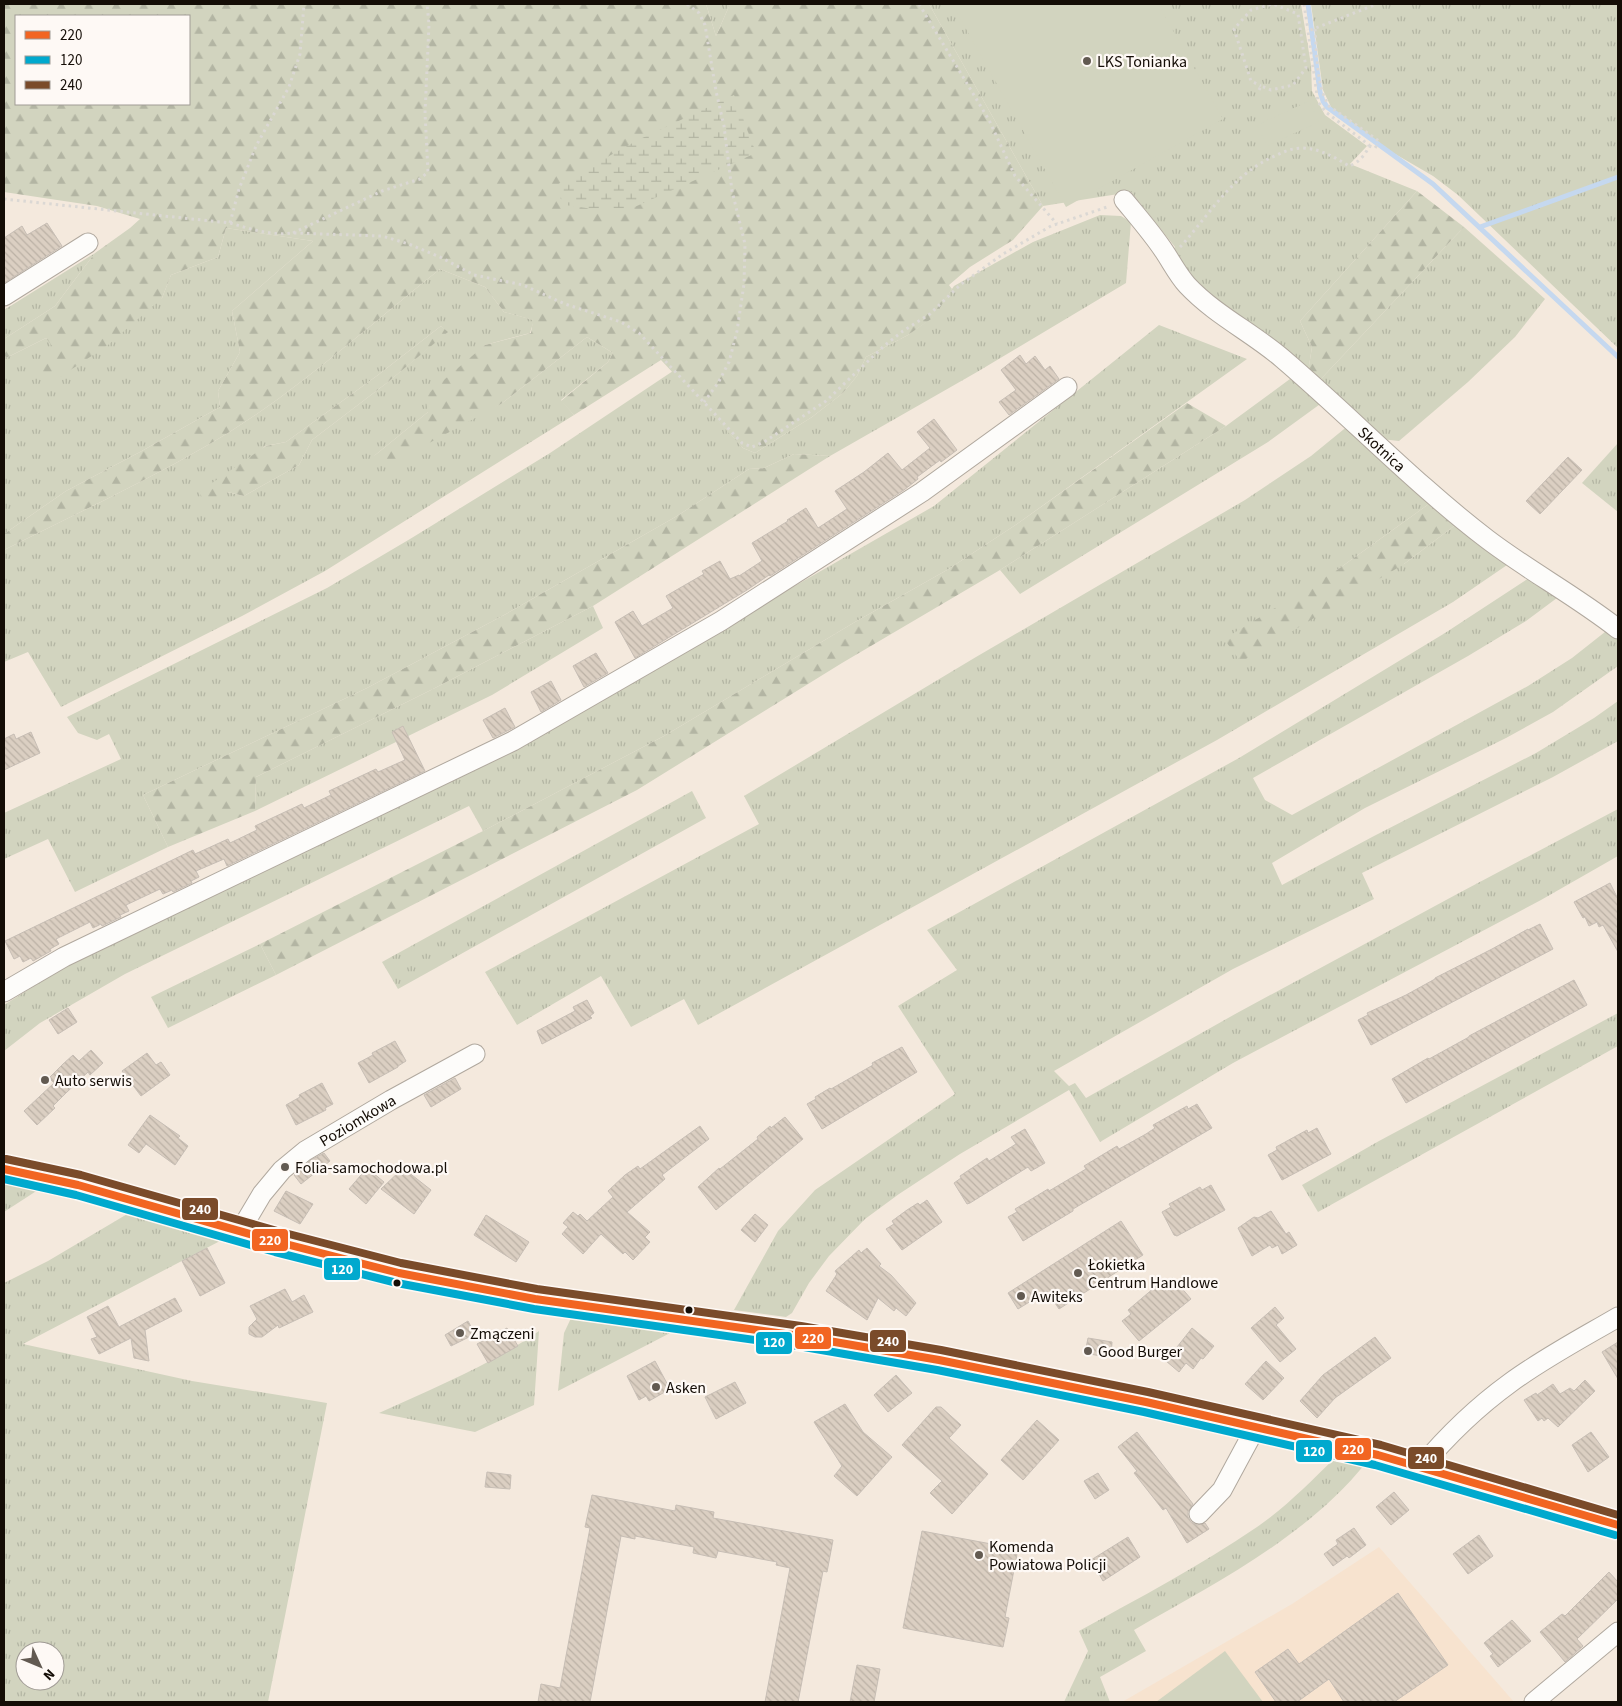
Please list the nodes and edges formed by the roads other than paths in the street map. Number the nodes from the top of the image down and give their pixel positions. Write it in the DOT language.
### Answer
graph roads {
  1 [pos="1124,200"];
  2 [pos="88,243"];
  3 [pos="4,296"];
  4 [pos="1067,387"];
  5 [pos="1618,629"];
  6 [pos="4,992"];
  7 [pos="475,1054"];
  8 [pos="4,1169"];
  9 [pos="240,1231"];
  10 [pos="1618,1317"];
  11 [pos="1256,1427"];
  12 [pos="1421,1468"];
  13 [pos="1199,1514"];
  14 [pos="1618,1525"];
  15 [pos="1618,1632"];
  16 [pos="1534,1702"];
  1 -- 5 [label="street, Skotnica"];
  2 -- 3 [label="street"];
  4 -- 6 [label="street"];
  7 -- 9 [label="street, Poziomkowa"];
  8 -- 9 [label="street"];
  9 -- 11 [label="street"];
  10 -- 12 [label="street"];
  11 -- 12 [label="street"];
  11 -- 13 [label="street"];
  12 -- 14 [label="street"];
  15 -- 16 [label="street"];
}
